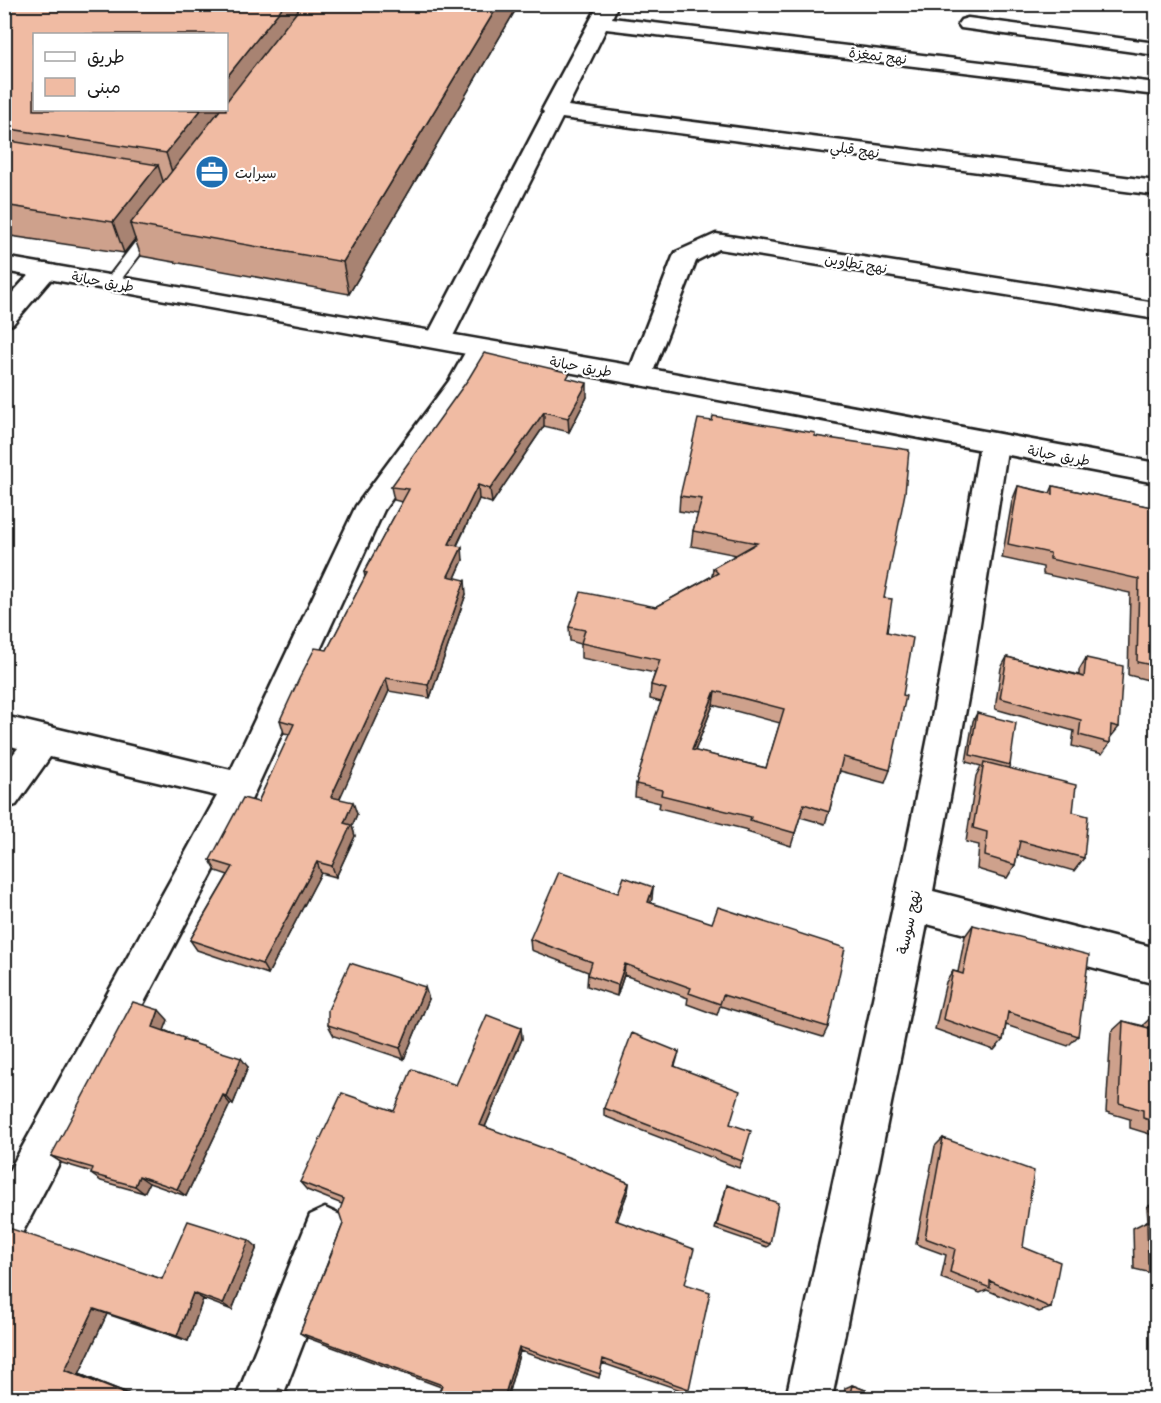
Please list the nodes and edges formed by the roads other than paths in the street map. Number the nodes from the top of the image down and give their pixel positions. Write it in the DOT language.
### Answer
graph roads {
  1 [pos="604,14"];
  2 [pos="968,14"];
  3 [pos="1156,49"];
  4 [pos="962,65"];
  5 [pos="1156,89"];
  6 [pos="553,110"];
  7 [pos="1156,188"];
  8 [pos="161,219"];
  9 [pos="4,264"];
  10 [pos="46,271"];
  11 [pos="112,282"];
  12 [pos="1156,311"];
  13 [pos="4,318"];
  14 [pos="438,340"];
  15 [pos="480,348"];
  16 [pos="640,376"];
  17 [pos="994,444"];
  18 [pos="1156,473"];
  19 [pos="4,730"];
  20 [pos="42,741"];
  21 [pos="240,787"];
  22 [pos="4,794"];
  23 [pos="912,903"];
  24 [pos="1156,966"];
  25 [pos="4,1224"];
  26 [pos="325,1230"];
  27 [pos="259,1398"];
  28 [pos="809,1398"];
  1 -- 4 [label="street, نهج تمغزة"];
  1 -- 6 [label="street"];
  2 -- 3 [label="street"];
  2 -- 4 [label="street"];
  4 -- 5 [label="street, نهج تمغزة"];
  6 -- 7 [label="street, نهج قبلي"];
  6 -- 14 [label="street"];
  8 -- 11 [label="lane"];
  9 -- 10 [label="street, طريق حبانة"];
  10 -- 11 [label="street, طريق حبانة"];
  10 -- 13 [label="street"];
  11 -- 14 [label="street, طريق حبانة"];
  12 -- 16 [label="street, نهج تطاوين"];
  14 -- 15 [label="street, طريق حبانة"];
  15 -- 16 [label="street, طريق حبانة"];
  15 -- 21 [label="street"];
  16 -- 17 [label="street, طريق حبانة"];
  17 -- 18 [label="street, طريق حبانة"];
  17 -- 23 [label="street, نهج سوسة"];
  19 -- 20 [label="street"];
  20 -- 21 [label="street"];
  20 -- 22 [label="street"];
  21 -- 25 [label="street"];
  23 -- 24 [label="street"];
  23 -- 28 [label="street, نهج سوسة"];
  26 -- 27 [label="street"];
}
